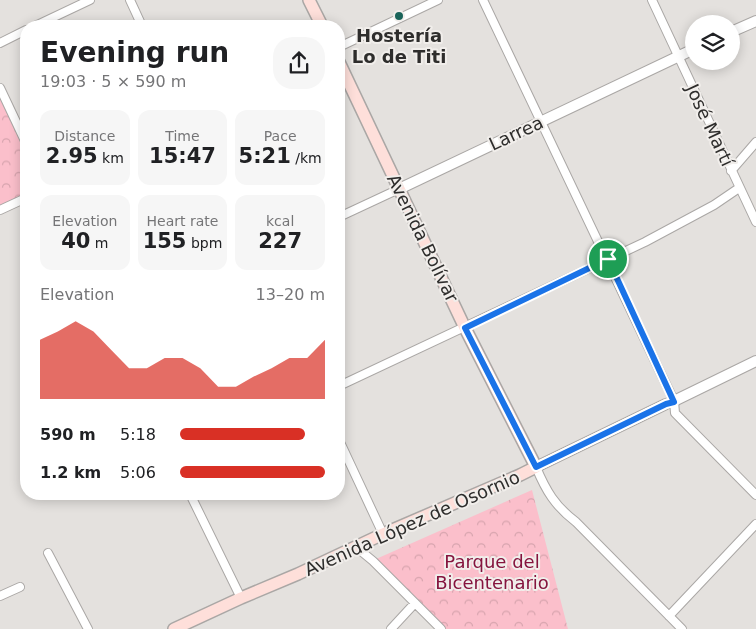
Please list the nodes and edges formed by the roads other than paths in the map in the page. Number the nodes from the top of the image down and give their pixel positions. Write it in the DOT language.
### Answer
graph roads {
  1 [pos="90,0"];
  2 [pos="130,0"];
  3 [pos="309,0"];
  4 [pos="438,0"];
  5 [pos="483,0"];
  6 [pos="652,0"];
  7 [pos="48,20"];
  8 [pos="139,20"];
  9 [pos="319,20"];
  10 [pos="756,21"];
  11 [pos="740,28"];
  12 [pos="20,33"];
  13 [pos="0,43"];
  14 [pos="345,44"];
  15 [pos="685,53"];
  16 [pos="678,56"];
  17 [pos="345,75"];
  18 [pos="0,88"];
  19 [pos="541,121"];
  20 [pos="20,130"];
  21 [pos="756,142"];
  22 [pos="731,171"];
  23 [pos="739,188"];
  24 [pos="399,189"];
  25 [pos="20,201"];
  26 [pos="0,210"];
  27 [pos="345,214"];
  28 [pos="756,222"];
  29 [pos="608,259"];
  30 [pos="465,328"];
  31 [pos="756,361"];
  32 [pos="345,383"];
  33 [pos="674,402"];
  34 [pos="345,453"];
  35 [pos="536,467"];
  36 [pos="756,495"];
  37 [pos="193,500"];
  38 [pos="756,524"];
  39 [pos="383,534"];
  40 [pos="356,547"];
  41 [pos="48,553"];
  42 [pos="20,587"];
  43 [pos="0,596"];
  44 [pos="241,598"];
  45 [pos="415,603"];
  46 [pos="669,616"];
  47 [pos="88,629"];
  48 [pos="174,629"];
  49 [pos="391,629"];
  50 [pos="441,629"];
  51 [pos="682,629"];
  1 -- 7 [label="street"];
  2 -- 8 [label="street"];
  3 -- 9 [label="main road"];
  4 -- 14 [label="street"];
  5 -- 19 [label="street"];
  6 -- 16 [label="street, José Martí"];
  10 -- 11 [label="street"];
  12 -- 13 [label="street"];
  15 -- 16 [label="street, Larrea"];
  16 -- 19 [label="street, Larrea"];
  16 -- 22 [label="street, José Martí"];
  17 -- 24 [label="main road, Avenida Bolívar"];
  18 -- 20 [label="street"];
  19 -- 24 [label="street, Larrea"];
  19 -- 29 [label="street"];
  21 -- 22 [label="street"];
  22 -- 23 [label="street, José Martí"];
  23 -- 28 [label="street, José Martí"];
  23 -- 29 [label="street"];
  24 -- 27 [label="street, Larrea"];
  24 -- 30 [label="main road, Avenida Bolívar"];
  25 -- 26 [label="street"];
  29 -- 30 [label="street"];
  29 -- 33 [label="street"];
  30 -- 32 [label="street"];
  30 -- 35 [label="main road, Avenida Bolívar"];
  31 -- 33 [label="street, Avenida López de Osornio"];
  33 -- 35 [label="street, Avenida López de Osornio"];
  33 -- 36 [label="street"];
  34 -- 39 [label="street"];
  35 -- 39 [label="main road, Avenida López de Osornio"];
  35 -- 46 [label="street"];
  37 -- 44 [label="street"];
  38 -- 46 [label="street"];
  39 -- 40 [label="main road, Avenida López de Osornio"];
  40 -- 44 [label="main road, Avenida López de Osornio"];
  40 -- 45 [label="street"];
  41 -- 47 [label="street"];
  42 -- 43 [label="street"];
  44 -- 48 [label="main road, Avenida López de Osornio"];
  45 -- 49 [label="street"];
  45 -- 50 [label="street"];
  46 -- 51 [label="street"];
}
